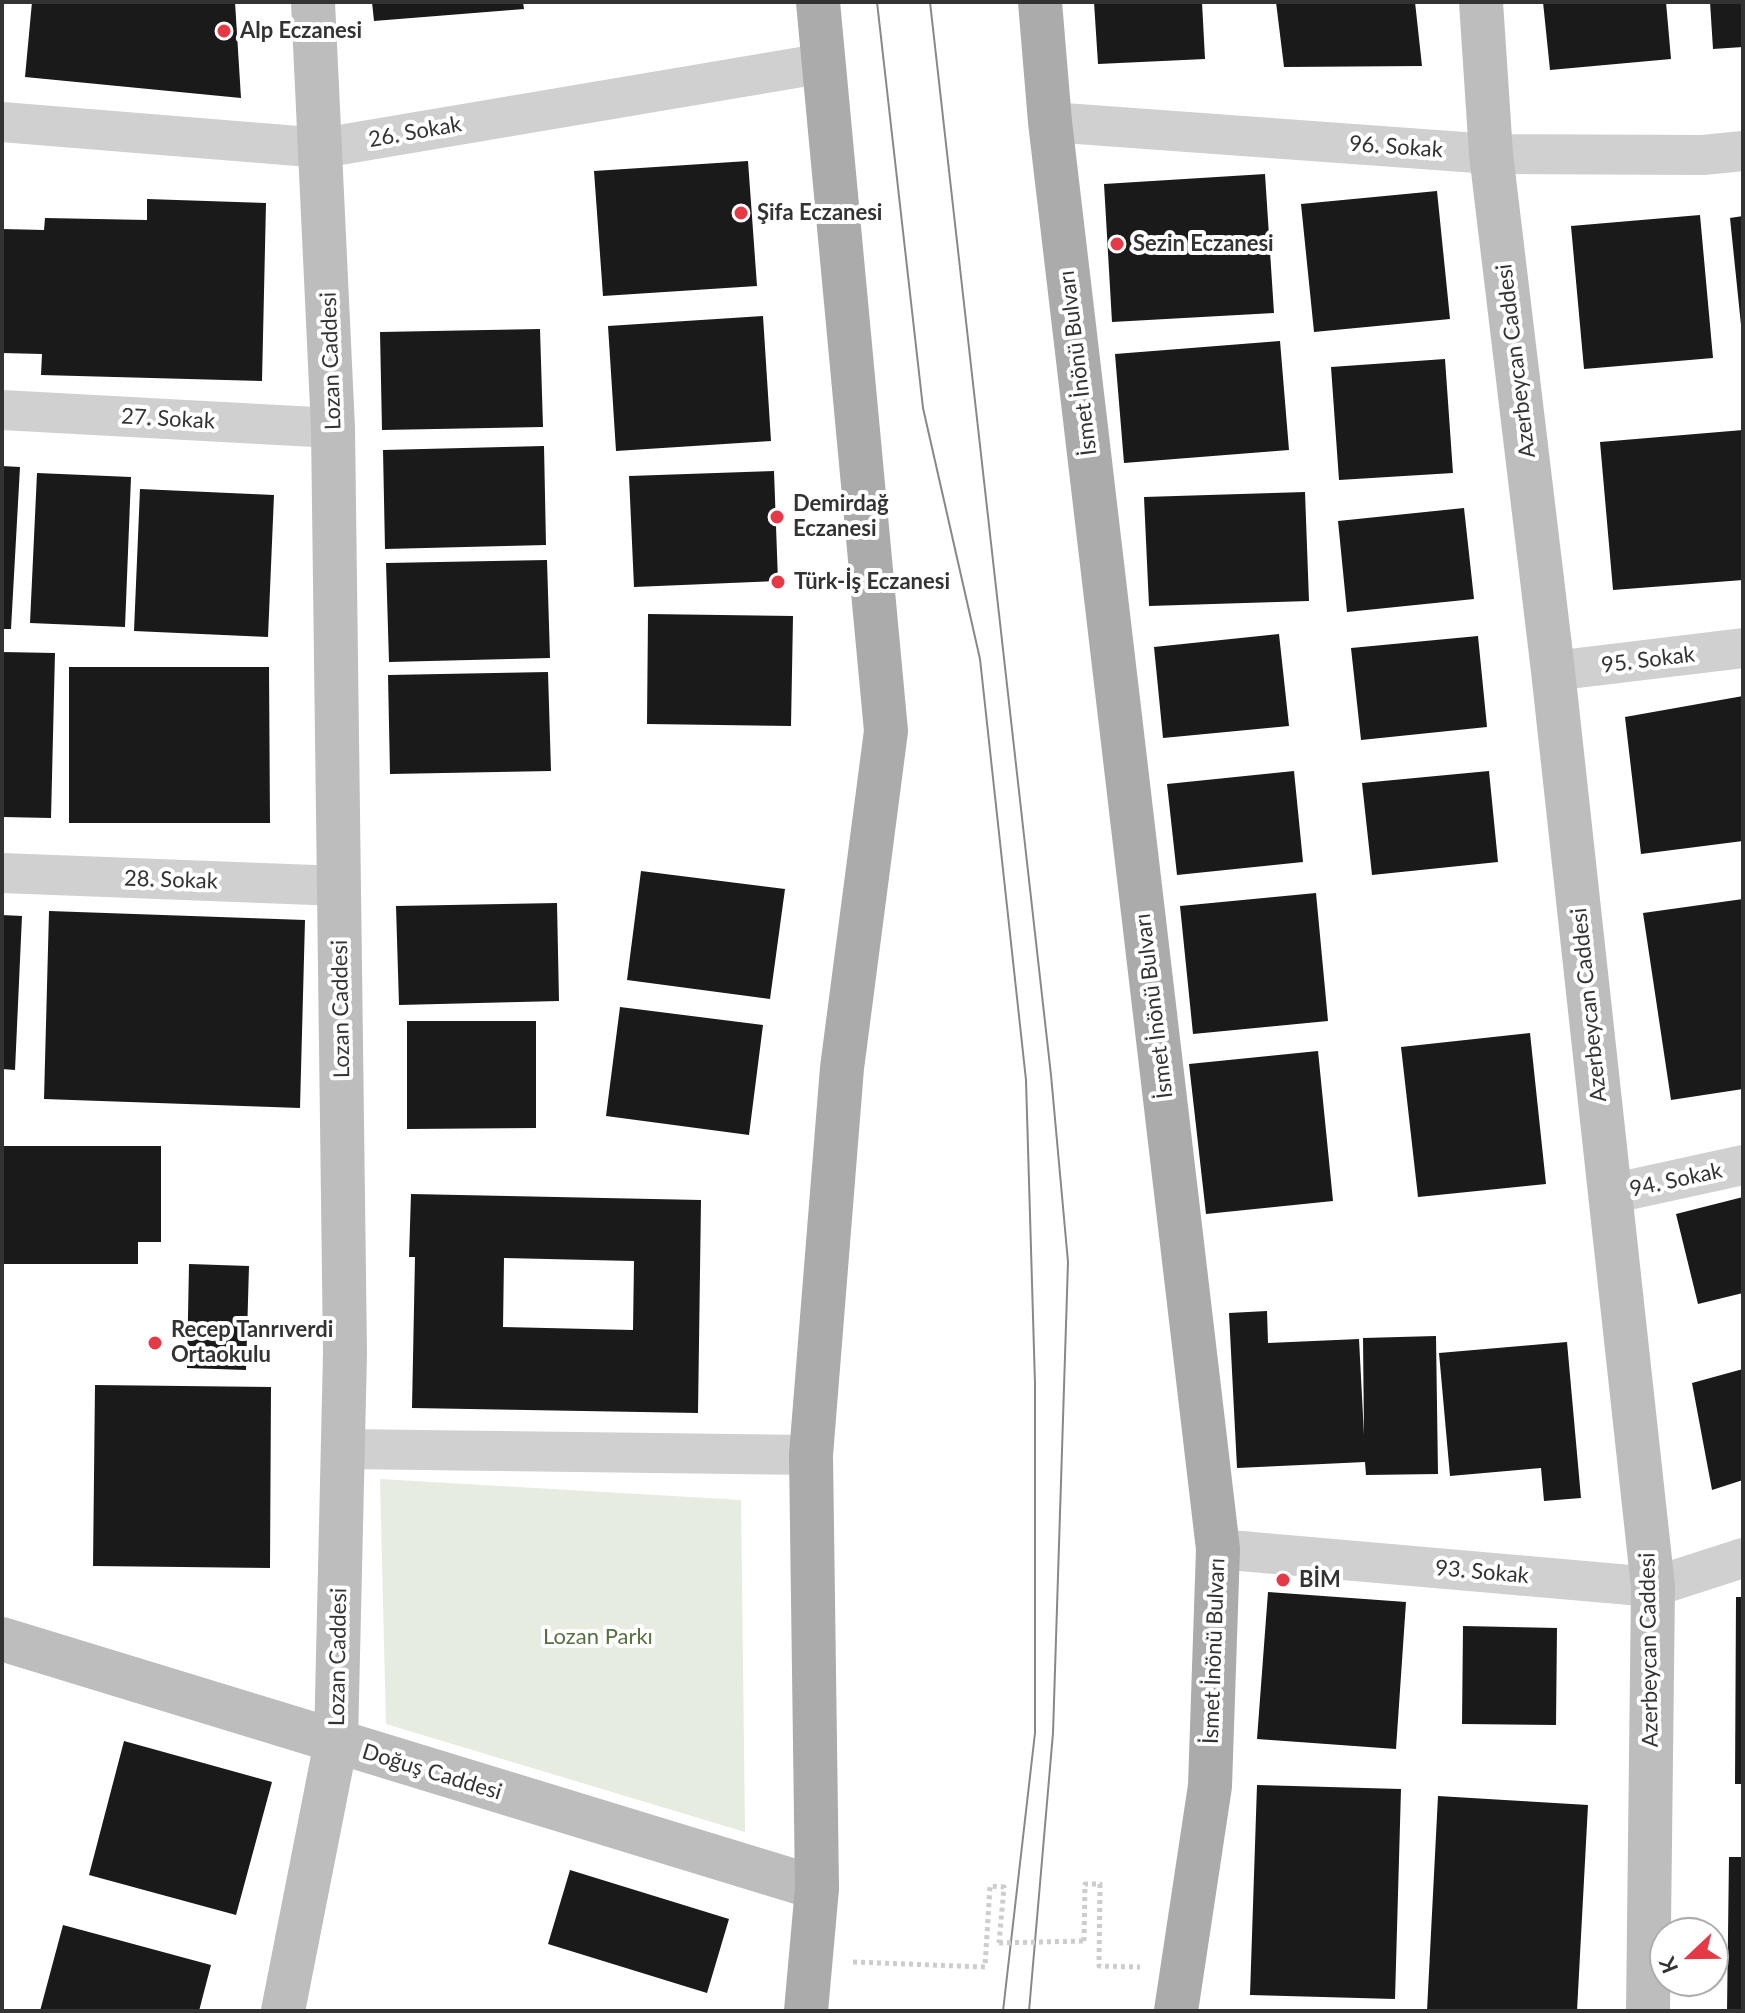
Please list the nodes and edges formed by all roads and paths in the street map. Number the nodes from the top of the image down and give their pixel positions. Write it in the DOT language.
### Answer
graph roads {
  1 [pos="313,2"];
  2 [pos="818,2"];
  3 [pos="1040,2"];
  4 [pos="1481,2"];
  5 [pos="825,63"];
  6 [pos="2,122"];
  7 [pos="1050,122"];
  8 [pos="322,148"];
  9 [pos="1743,151"];
  10 [pos="1491,154"];
  11 [pos="2,410"];
  12 [pos="333,428"];
  13 [pos="1743,648"];
  14 [pos="1553,671"];
  15 [pos="2,873"];
  16 [pos="340,886"];
  17 [pos="1743,1165"];
  18 [pos="1610,1194"];
  19 [pos="343,1449"];
  20 [pos="811,1455"];
  21 [pos="1218,1549"];
  22 [pos="1743,1558"];
  23 [pos="1653,1587"];
  24 [pos="2,1639"];
  25 [pos="336,1742"];
  26 [pos="817,1888"];
  27 [pos="812,1961"];
  28 [pos="1099,1966"];
  29 [pos="283,2011"];
  30 [pos="806,2011"];
  31 [pos="1176,2011"];
  32 [pos="1648,2011"];
  1 -- 8 [label="main road, Lozan Caddesi"];
  2 -- 5 [label="main road"];
  3 -- 7 [label="main road, İsmet İnönü Bulvarı"];
  4 -- 10 [label="main road, Azerbeycan Caddesi"];
  5 -- 8 [label="street, 26. Sokak"];
  5 -- 20 [label="main road"];
  6 -- 8 [label="street, 26. Sokak"];
  7 -- 10 [label="street, 96. Sokak"];
  7 -- 21 [label="main road, İsmet İnönü Bulvarı"];
  8 -- 12 [label="main road, Lozan Caddesi"];
  9 -- 10 [label="street, 96. Sokak"];
  10 -- 14 [label="main road, Azerbeycan Caddesi"];
  11 -- 12 [label="street, 27. Sokak"];
  12 -- 16 [label="main road, Lozan Caddesi"];
  13 -- 14 [label="street, 95. Sokak"];
  14 -- 18 [label="main road, Azerbeycan Caddesi"];
  15 -- 16 [label="street, 28. Sokak"];
  16 -- 19 [label="main road, Lozan Caddesi"];
  17 -- 18 [label="street, 94. Sokak"];
  18 -- 23 [label="main road, Azerbeycan Caddesi"];
  19 -- 20 [label="street"];
  19 -- 25 [label="main road, Lozan Caddesi"];
  20 -- 26 [label="main road"];
  21 -- 23 [label="street, 93. Sokak"];
  21 -- 31 [label="main road, İsmet İnönü Bulvarı"];
  22 -- 23 [label="street, 93. Sokak"];
  23 -- 32 [label="main road, Azerbeycan Caddesi"];
  24 -- 25 [label="main road, Doğuş Caddesi"];
  25 -- 26 [label="main road, Doğuş Caddesi"];
  25 -- 29 [label="main road, Lozan Caddesi"];
  26 -- 27 [label="main road"];
  27 -- 28 [label="path, bridge"];
  27 -- 30 [label="main road"];
}
